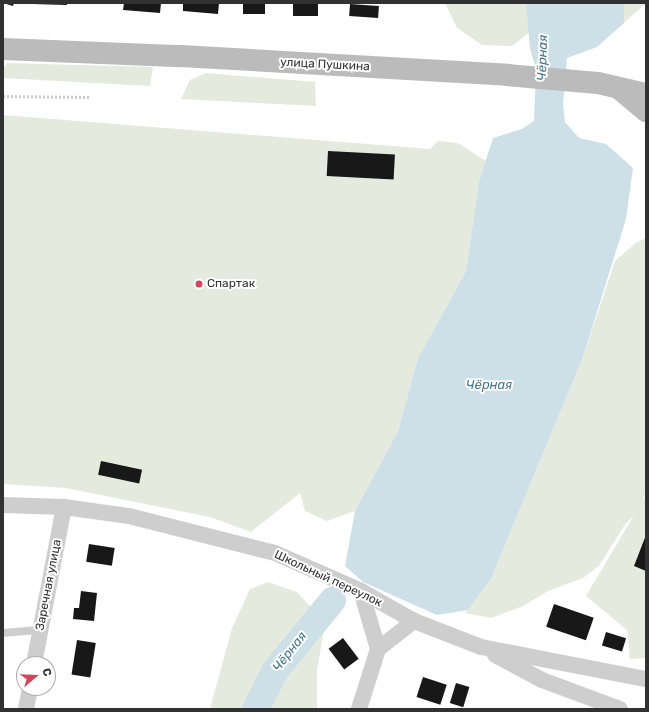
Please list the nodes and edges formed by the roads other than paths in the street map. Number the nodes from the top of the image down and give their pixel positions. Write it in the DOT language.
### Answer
graph roads {
  1 [pos="3,49"];
  2 [pos="620,89"];
  3 [pos="646,94"];
  4 [pos="646,111"];
  5 [pos="3,505"];
  6 [pos="64,507"];
  7 [pos="361,591"];
  8 [pos="414,621"];
  9 [pos="41,630"];
  10 [pos="3,632"];
  11 [pos="481,647"];
  12 [pos="378,649"];
  13 [pos="36,656"];
  14 [pos="646,679"];
  15 [pos="28,696"];
  16 [pos="26,709"];
  17 [pos="358,709"];
  18 [pos="620,709"];
  1 -- 2 [label="main road, улица Пушкина"];
  2 -- 3 [label="main road, улица Пушкина"];
  2 -- 4 [label="main road"];
  5 -- 6 [label="street, Школьный переулок"];
  6 -- 7 [label="street, Школьный переулок"];
  6 -- 9 [label="street, Заречная улица"];
  7 -- 8 [label="street, Школьный переулок"];
  7 -- 12 [label="street"];
  8 -- 11 [label="street, Школьный переулок"];
  8 -- 12 [label="street"];
  9 -- 10 [label="lane"];
  9 -- 13 [label="street, Заречная улица"];
  11 -- 14 [label="street, Школьный переулок"];
  11 -- 18 [label="street"];
  12 -- 17 [label="street"];
  15 -- 16 [label="street"];
}
